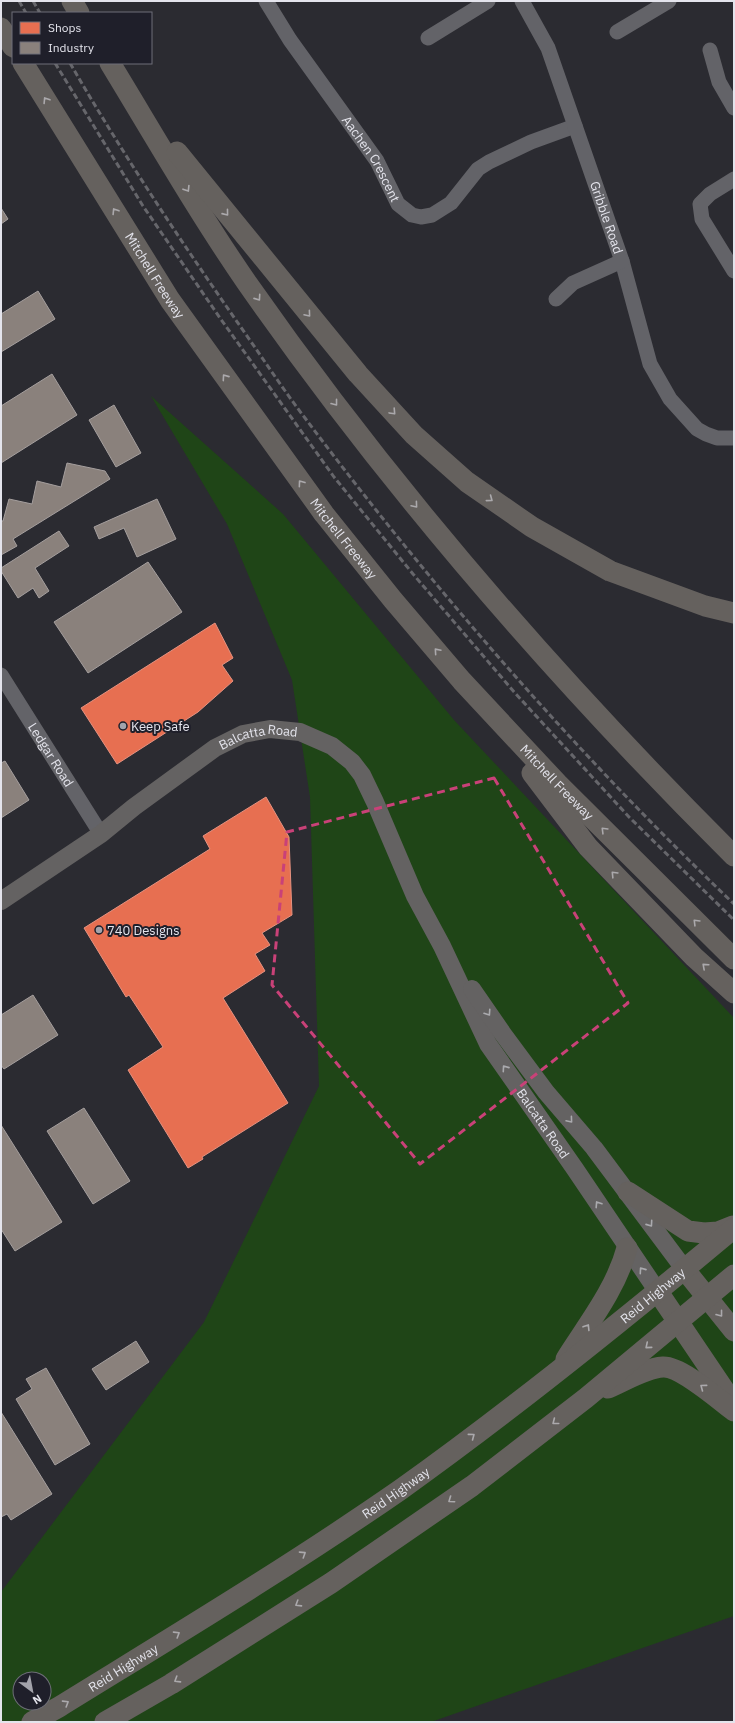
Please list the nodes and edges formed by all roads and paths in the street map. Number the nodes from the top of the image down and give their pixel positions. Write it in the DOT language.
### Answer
graph roads {
  1 [pos="72,1"];
  2 [pos="266,1"];
  3 [pos="488,1"];
  4 [pos="522,1"];
  5 [pos="669,1"];
  6 [pos="78,12"];
  7 [pos="1,28"];
  8 [pos="617,32"];
  9 [pos="428,38"];
  10 [pos="12,45"];
  11 [pos="710,50"];
  12 [pos="24,64"];
  13 [pos="111,64"];
  14 [pos="123,84"];
  15 [pos="734,108"];
  16 [pos="575,126"];
  17 [pos="734,179"];
  18 [pos="622,261"];
  19 [pos="734,271"];
  20 [pos="556,299"];
  21 [pos="734,438"];
  22 [pos="734,612"];
  23 [pos="1,675"];
  24 [pos="462,681"];
  25 [pos="101,834"];
  26 [pos="734,856"];
  27 [pos="1,901"];
  28 [pos="442,946"];
  29 [pos="734,959"];
  30 [pos="734,993"];
  31 [pos="628,1192"];
  32 [pos="734,1227"];
  33 [pos="627,1248"];
  34 [pos="685,1270"];
  35 [pos="734,1275"];
  36 [pos="658,1292"];
  37 [pos="707,1297"];
  38 [pos="678,1321"];
  39 [pos="734,1331"];
  40 [pos="559,1372"];
  41 [pos="586,1398"];
  42 [pos="734,1405"];
  43 [pos="734,1411"];
  44 [pos="32,1722"];
  45 [pos="105,1722"];
  1 -- 6 [label="highway"];
  2 -- 16 [label="street, Aachen Crescent"];
  3 -- 9 [label="street"];
  4 -- 16 [label="street, Gribble Road"];
  5 -- 8 [label="street"];
  7 -- 10 [label="highway"];
  11 -- 15 [label="street"];
  24 -- 12 [label="highway, Mitchell Freeway, one-way"];
  13 -- 14 [label="highway"];
  14 -- 22 [label="highway, one-way"];
  14 -- 26 [label="highway, one-way"];
  16 -- 18 [label="street, Gribble Road"];
  17 -- 19 [label="street"];
  18 -- 20 [label="street"];
  18 -- 21 [label="street, Gribble Road"];
  23 -- 25 [label="street, Ledgar Road"];
  29 -- 24 [label="highway, Mitchell Freeway, one-way"];
  30 -- 24 [label="highway, one-way"];
  25 -- 27 [label="main road, Balcatta Road"];
  25 -- 28 [label="main road, Balcatta Road"];
  28 -- 31 [label="main road, Balcatta Road, one-way"];
  33 -- 28 [label="main road, Balcatta Road, one-way"];
  31 -- 32 [label="highway"];
  31 -- 34 [label="main road, Balcatta Road, one-way"];
  32 -- 34 [label="highway, Reid Highway"];
  36 -- 33 [label="main road, Balcatta Road, one-way"];
  40 -- 33 [label="highway, one-way"];
  34 -- 36 [label="highway, Reid Highway"];
  34 -- 37 [label="highway"];
  35 -- 37 [label="highway"];
  36 -- 38 [label="highway"];
  36 -- 40 [label="highway, Reid Highway"];
  37 -- 38 [label="highway"];
  37 -- 39 [label="highway, one-way"];
  38 -- 41 [label="highway, one-way"];
  38 -- 42 [label="highway"];
  44 -- 40 [label="highway, Reid Highway, one-way"];
  43 -- 41 [label="highway, one-way"];
  41 -- 45 [label="highway, one-way"];
}
